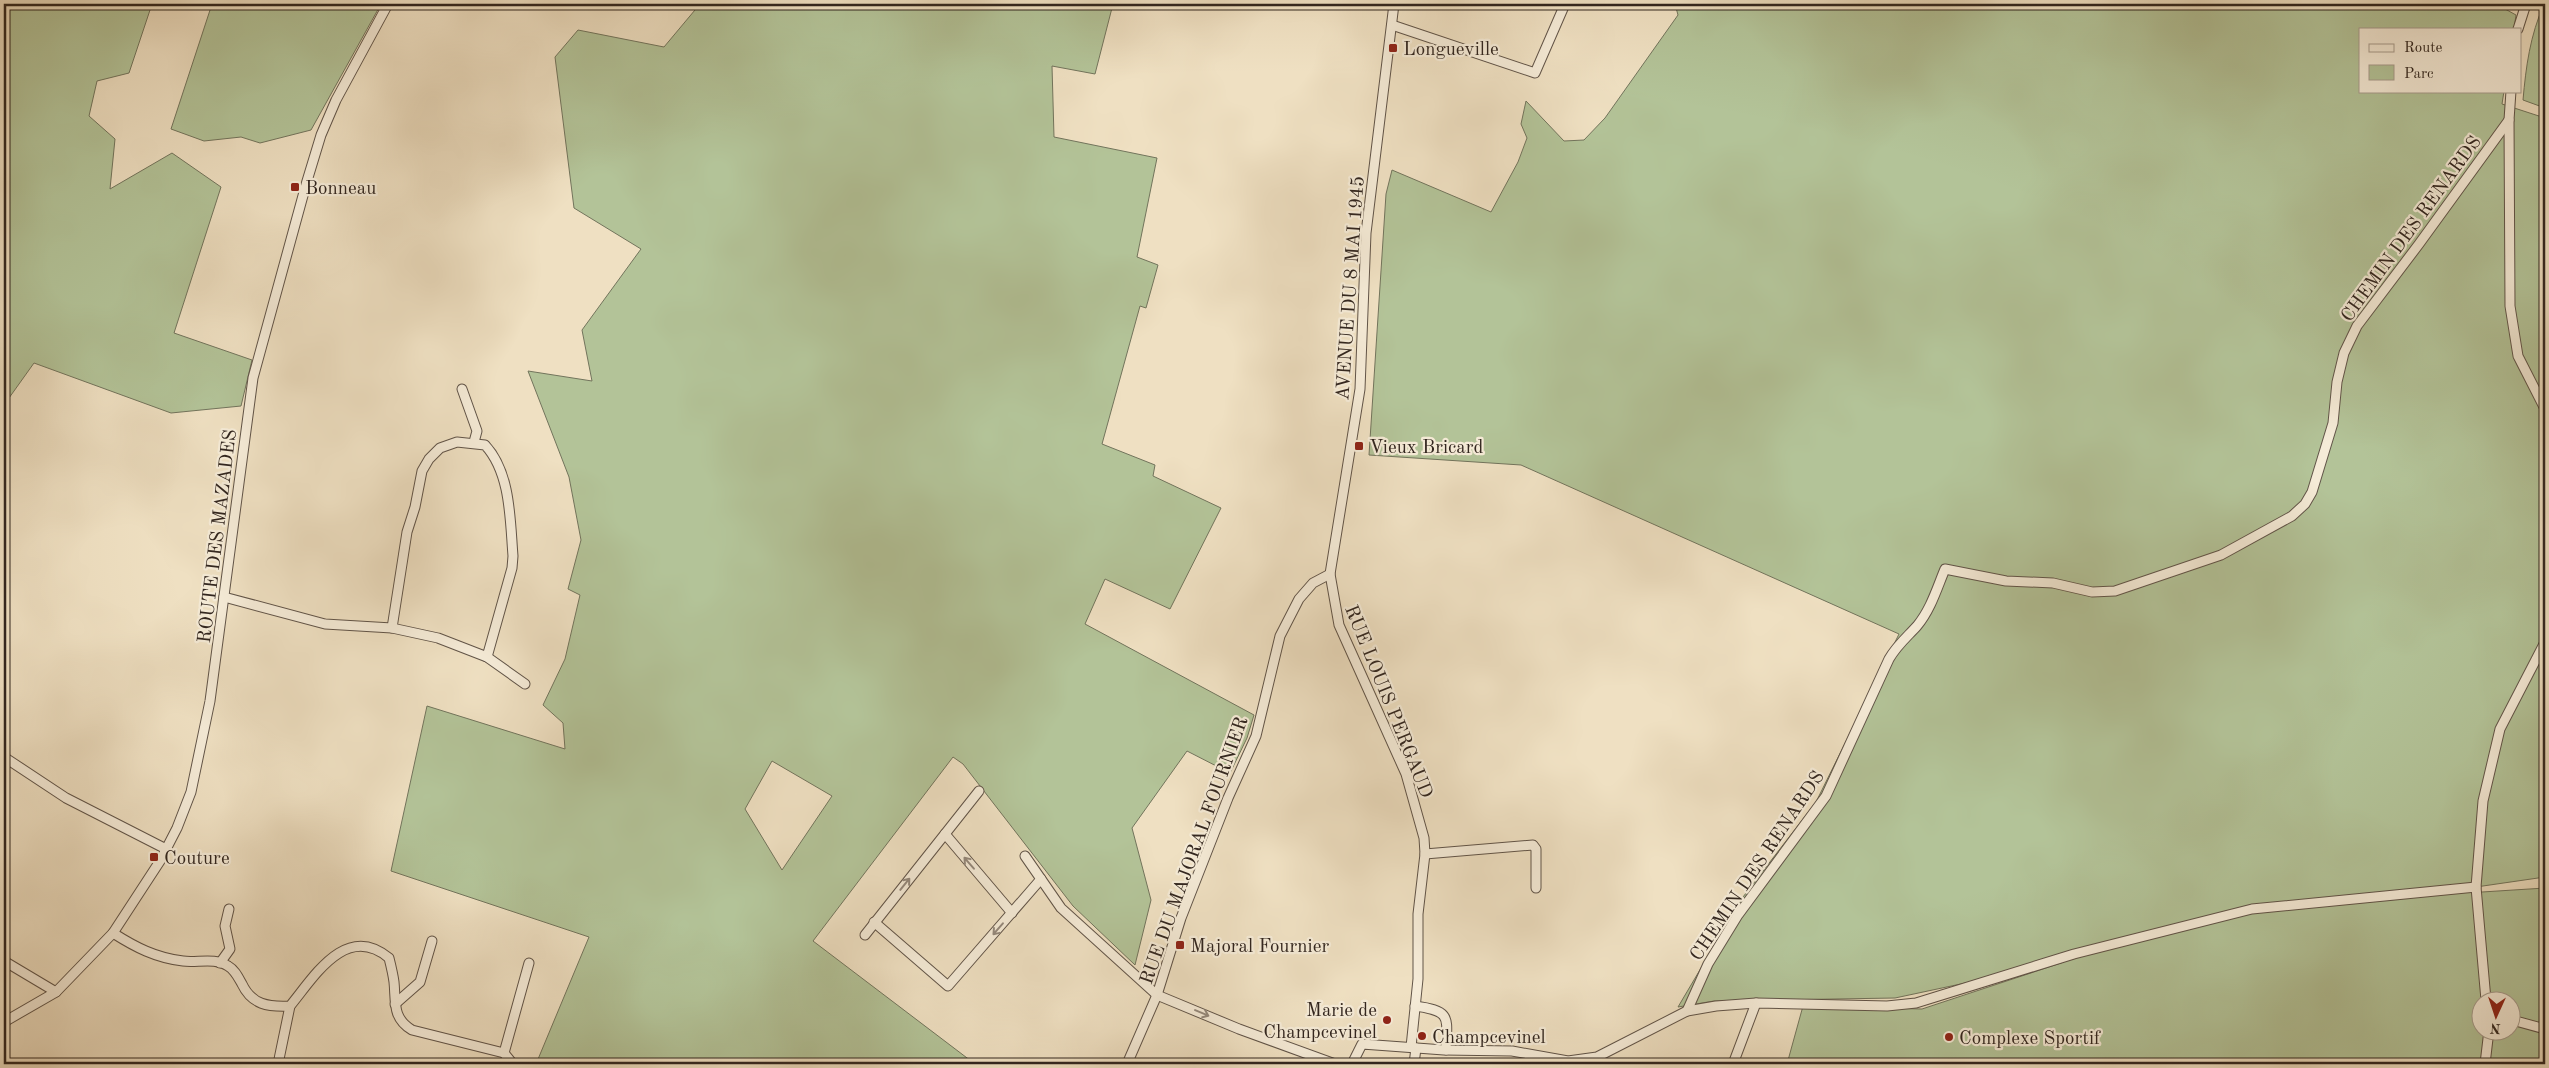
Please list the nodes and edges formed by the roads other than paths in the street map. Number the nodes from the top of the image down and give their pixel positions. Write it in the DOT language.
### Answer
graph roads {
  1 [pos="388,4"];
  2 [pos="1394,4"];
  3 [pos="1565,4"];
  4 [pos="2526,4"];
  5 [pos="1392,25"];
  6 [pos="2518,28"];
  7 [pos="2511,92"];
  8 [pos="2509,120"];
  9 [pos="462,389"];
  10 [pos="2545,409"];
  11 [pos="474,442"];
  12 [pos="1330,574"];
  13 [pos="224,597"];
  14 [pos="392,628"];
  15 [pos="2545,642"];
  16 [pos="487,657"];
  17 [pos="525,684"];
  18 [pos="4,757"];
  19 [pos="979,791"];
  20 [pos="944,834"];
  21 [pos="166,849"];
  22 [pos="1425,854"];
  23 [pos="1025,856"];
  24 [pos="1041,879"];
  25 [pos="2476,886"];
  26 [pos="1536,888"];
  27 [pos="228,909"];
  28 [pos="1012,913"];
  29 [pos="874,922"];
  30 [pos="113,933"];
  31 [pos="865,935"];
  32 [pos="432,941"];
  33 [pos="4,960"];
  34 [pos="220,963"];
  35 [pos="529,963"];
  36 [pos="2485,990"];
  37 [pos="56,992"];
  38 [pos="1157,995"];
  39 [pos="1756,1003"];
  40 [pos="395,1004"];
  41 [pos="290,1006"];
  42 [pos="1416,1006"];
  43 [pos="1687,1011"];
  44 [pos="4,1022"];
  45 [pos="2522,1023"];
  46 [pos="2545,1030"];
  47 [pos="2488,1040"];
  48 [pos="1414,1048"];
  49 [pos="1446,1050"];
  50 [pos="504,1054"];
  51 [pos="1353,1060"];
  52 [pos="278,1064"];
  53 [pos="513,1064"];
  54 [pos="1127,1064"];
  55 [pos="1335,1064"];
  56 [pos="1414,1064"];
  57 [pos="1733,1064"];
  58 [pos="2485,1064"];
  1 -- 13 [label="street, ROUTE DES MAZADES"];
  2 -- 5 [label="street, AVENUE DU 8 MAI 1945"];
  3 -- 5 [label="street"];
  4 -- 6 [label="street"];
  5 -- 12 [label="street, AVENUE DU 8 MAI 1945"];
  7 -- 8 [label="street"];
  8 -- 10 [label="street"];
  8 -- 43 [label="street, CHEMIN DES RENARDS"];
  9 -- 11 [label="street"];
  11 -- 14 [label="street"];
  11 -- 16 [label="street"];
  12 -- 22 [label="street, RUE LOUIS PERGAUD"];
  12 -- 38 [label="street, RUE DU MAJORAL FOURNIER"];
  13 -- 14 [label="street"];
  13 -- 21 [label="street, ROUTE DES MAZADES"];
  14 -- 16 [label="street"];
  15 -- 25 [label="street"];
  16 -- 17 [label="street"];
  18 -- 21 [label="street"];
  19 -- 20 [label="street"];
  28 -- 20 [label="street, one-way"];
  29 -- 20 [label="street, one-way"];
  21 -- 30 [label="street, ROUTE DES MAZADES"];
  22 -- 26 [label="street"];
  22 -- 42 [label="street, RUE LOUIS PERGAUD"];
  23 -- 24 [label="street"];
  24 -- 28 [label="street"];
  24 -- 38 [label="street"];
  25 -- 36 [label="street"];
  25 -- 39 [label="street"];
  27 -- 34 [label="street"];
  28 -- 29 [label="street, one-way"];
  29 -- 31 [label="street"];
  30 -- 34 [label="street"];
  30 -- 37 [label="street, ROUTE DES MAZADES"];
  32 -- 40 [label="street"];
  33 -- 37 [label="street"];
  34 -- 41 [label="street"];
  35 -- 50 [label="street"];
  37 -- 44 [label="street, ROUTE DES MAZADES"];
  38 -- 54 [label="street, RUE DU MAJORAL FOURNIER"];
  38 -- 55 [label="street, one-way"];
  39 -- 43 [label="street"];
  39 -- 57 [label="street"];
  40 -- 41 [label="street"];
  40 -- 50 [label="street"];
  41 -- 52 [label="street"];
  42 -- 48 [label="street, RUE LOUIS PERGAUD"];
  42 -- 49 [label="street"];
  43 -- 49 [label="street"];
  45 -- 46 [label="street"];
  47 -- 58 [label="street"];
  48 -- 49 [label="street"];
  48 -- 51 [label="street"];
  48 -- 56 [label="street, RUE LOUIS PERGAUD"];
  50 -- 53 [label="street"];
}
